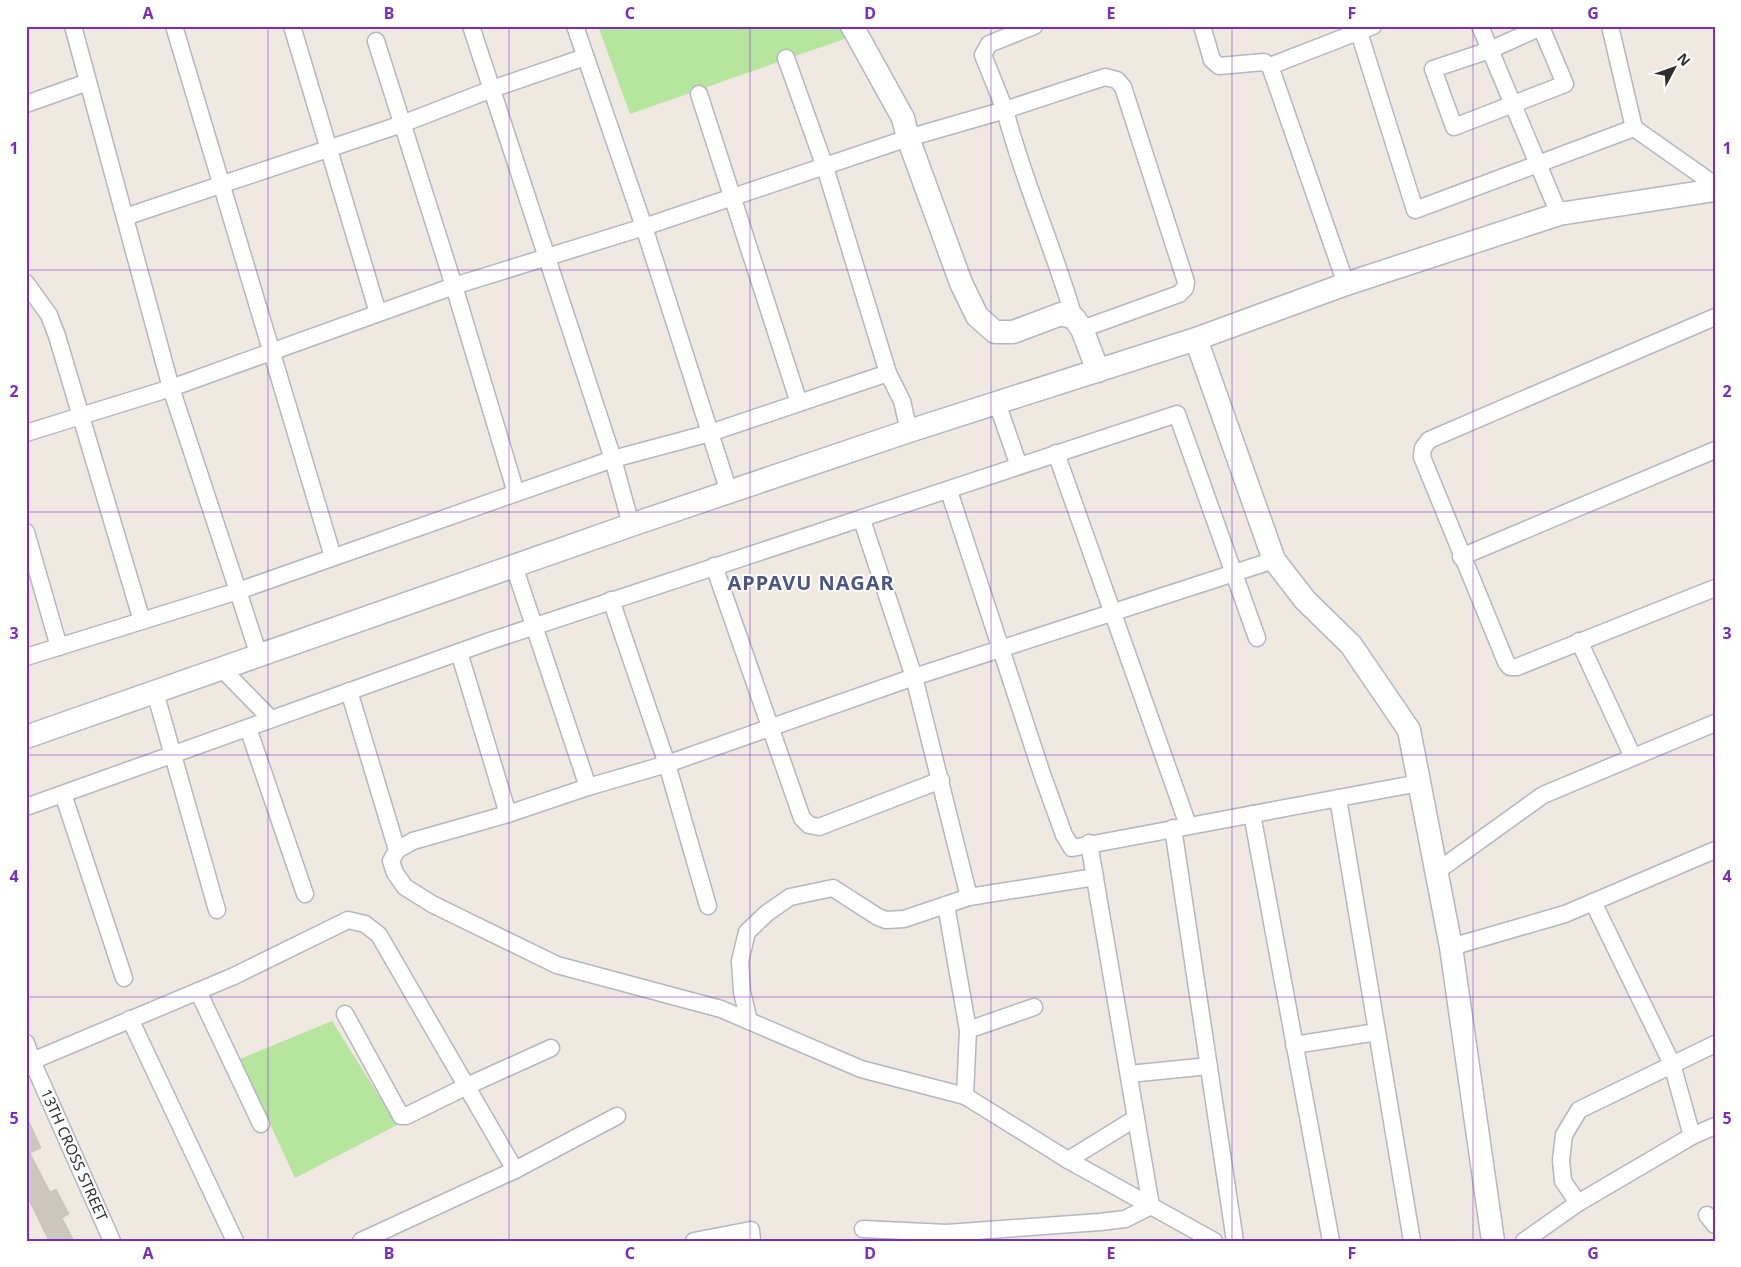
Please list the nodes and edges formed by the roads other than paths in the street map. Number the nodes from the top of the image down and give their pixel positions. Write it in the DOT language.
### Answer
graph roads {
  1 [pos="73,26"];
  2 [pos="174,26"];
  3 [pos="292,26"];
  4 [pos="472,26"];
  5 [pos="575,26"];
  6 [pos="852,26"];
  7 [pos="1034,26"];
  8 [pos="1202,26"];
  9 [pos="1480,26"];
  10 [pos="1610,26"];
  11 [pos="1363,28"];
  12 [pos="376,41"];
  13 [pos="1490,50"];
  14 [pos="585,57"];
  15 [pos="786,58"];
  16 [pos="1270,66"];
  17 [pos="88,82"];
  18 [pos="492,89"];
  19 [pos="699,94"];
  20 [pos="26,104"];
  21 [pos="1514,106"];
  22 [pos="1005,110"];
  23 [pos="402,124"];
  24 [pos="1634,128"];
  25 [pos="908,138"];
  26 [pos="328,149"];
  27 [pos="1536,165"];
  28 [pos="824,167"];
  29 [pos="1715,185"];
  30 [pos="220,186"];
  31 [pos="1715,190"];
  32 [pos="732,196"];
  33 [pos="1559,214"];
  34 [pos="125,217"];
  35 [pos="644,227"];
  36 [pos="546,258"];
  37 [pos="26,283"];
  38 [pos="1346,284"];
  39 [pos="454,286"];
  40 [pos="378,313"];
  41 [pos="1715,317"];
  42 [pos="1078,324"];
  43 [pos="1196,339"];
  44 [pos="272,351"];
  45 [pos="1098,371"];
  46 [pos="888,373"];
  47 [pos="172,388"];
  48 [pos="799,403"];
  49 [pos="997,403"];
  50 [pos="79,416"];
  51 [pos="909,431"];
  52 [pos="26,433"];
  53 [pos="710,433"];
  54 [pos="1715,450"];
  55 [pos="1056,453"];
  56 [pos="613,459"];
  57 [pos="1019,466"];
  58 [pos="949,491"];
  59 [pos="729,492"];
  60 [pos="516,493"];
  61 [pos="862,520"];
  62 [pos="631,525"];
  63 [pos="26,532"];
  64 [pos="333,557"];
  65 [pos="1461,557"];
  66 [pos="1274,560"];
  67 [pos="514,566"];
  68 [pos="714,566"];
  69 [pos="1232,572"];
  70 [pos="1715,588"];
  71 [pos="238,591"];
  72 [pos="611,600"];
  73 [pos="1112,613"];
  74 [pos="142,621"];
  75 [pos="534,626"];
  76 [pos="1257,638"];
  77 [pos="1579,641"];
  78 [pos="59,647"];
  79 [pos="1000,650"];
  80 [pos="459,652"];
  81 [pos="260,656"];
  82 [pos="26,657"];
  83 [pos="222,669"];
  84 [pos="914,677"];
  85 [pos="349,691"];
  86 [pos="155,692"];
  87 [pos="271,719"];
  88 [pos="1715,723"];
  89 [pos="248,728"];
  90 [pos="772,728"];
  91 [pos="26,737"];
  92 [pos="174,754"];
  93 [pos="1633,757"];
  94 [pos="667,764"];
  95 [pos="941,780"];
  96 [pos="1419,783"];
  97 [pos="588,787"];
  98 [pos="63,794"];
  99 [pos="1338,798"];
  100 [pos="26,807"];
  101 [pos="508,814"];
  102 [pos="1252,814"];
  103 [pos="1180,827"];
  104 [pos="1089,843"];
  105 [pos="397,850"];
  106 [pos="1715,850"];
  107 [pos="1436,872"];
  108 [pos="1095,877"];
  109 [pos="305,894"];
  110 [pos="969,897"];
  111 [pos="1593,902"];
  112 [pos="946,905"];
  113 [pos="708,906"];
  114 [pos="217,910"];
  115 [pos="1451,947"];
  116 [pos="124,978"];
  117 [pos="198,991"];
  118 [pos="1034,1007"];
  119 [pos="345,1014"];
  120 [pos="130,1019"];
  121 [pos="749,1021"];
  122 [pos="968,1030"];
  123 [pos="1377,1032"];
  124 [pos="26,1043"];
  125 [pos="1715,1044"];
  126 [pos="1294,1045"];
  127 [pos="550,1048"];
  128 [pos="32,1061"];
  129 [pos="1672,1064"];
  130 [pos="1209,1066"];
  131 [pos="1129,1074"];
  132 [pos="467,1086"];
  133 [pos="965,1096"];
  134 [pos="617,1116"];
  135 [pos="1136,1118"];
  136 [pos="261,1124"];
  137 [pos="1715,1126"];
  138 [pos="1692,1136"];
  139 [pos="1068,1160"];
  140 [pos="515,1170"];
  141 [pos="1578,1203"];
  142 [pos="1152,1206"];
  143 [pos="863,1230"];
  144 [pos="947,1237"];
  145 [pos="112,1241"];
  146 [pos="235,1241"];
  147 [pos="361,1241"];
  148 [pos="694,1241"];
  149 [pos="752,1241"];
  150 [pos="1214,1241"];
  151 [pos="1235,1241"];
  152 [pos="1331,1241"];
  153 [pos="1412,1241"];
  154 [pos="1493,1241"];
  155 [pos="1524,1241"];
  1 -- 17 [label="street"];
  2 -- 30 [label="street"];
  3 -- 26 [label="street"];
  4 -- 18 [label="street"];
  5 -- 14 [label="street"];
  6 -- 25 [label="street"];
  7 -- 22 [label="street"];
  8 -- 16 [label="street"];
  9 -- 13 [label="street"];
  10 -- 24 [label="street"];
  11 -- 16 [label="street"];
  11 -- 27 [label="street"];
  12 -- 23 [label="street"];
  13 -- 21 [label="street"];
  13 -- 21 [label="street"];
  13 -- 21 [label="street"];
  14 -- 18 [label="street"];
  14 -- 35 [label="street"];
  15 -- 28 [label="street"];
  16 -- 38 [label="street"];
  17 -- 20 [label="street"];
  17 -- 34 [label="street"];
  18 -- 23 [label="street"];
  18 -- 36 [label="street"];
  19 -- 32 [label="street"];
  21 -- 27 [label="street"];
  22 -- 25 [label="street"];
  22 -- 42 [label="street"];
  22 -- 42 [label="street"];
  23 -- 26 [label="street"];
  23 -- 39 [label="street"];
  24 -- 27 [label="street"];
  24 -- 29 [label="street"];
  25 -- 28 [label="street"];
  25 -- 42 [label="street"];
  26 -- 30 [label="street"];
  26 -- 40 [label="street"];
  27 -- 33 [label="street"];
  28 -- 32 [label="street"];
  28 -- 46 [label="street"];
  30 -- 34 [label="street"];
  30 -- 44 [label="street"];
  31 -- 33 [label="street"];
  32 -- 35 [label="street"];
  32 -- 48 [label="street"];
  33 -- 38 [label="street"];
  34 -- 47 [label="street"];
  35 -- 36 [label="street"];
  35 -- 53 [label="street"];
  36 -- 39 [label="street"];
  36 -- 56 [label="street"];
  37 -- 50 [label="street"];
  38 -- 43 [label="street"];
  39 -- 40 [label="street"];
  39 -- 60 [label="street"];
  40 -- 44 [label="street"];
  41 -- 65 [label="street"];
  42 -- 45 [label="street"];
  43 -- 45 [label="street"];
  43 -- 66 [label="street"];
  44 -- 47 [label="street"];
  44 -- 64 [label="street"];
  45 -- 49 [label="street"];
  46 -- 48 [label="street"];
  46 -- 51 [label="street"];
  47 -- 50 [label="street"];
  47 -- 71 [label="street"];
  48 -- 53 [label="street"];
  49 -- 51 [label="street"];
  49 -- 57 [label="street"];
  50 -- 52 [label="street"];
  50 -- 74 [label="street"];
  51 -- 59 [label="street"];
  53 -- 56 [label="street"];
  53 -- 59 [label="street"];
  54 -- 65 [label="street"];
  55 -- 57 [label="street"];
  55 -- 69 [label="street"];
  55 -- 73 [label="street"];
  56 -- 60 [label="street"];
  56 -- 62 [label="street"];
  57 -- 58 [label="street"];
  58 -- 61 [label="street"];
  58 -- 79 [label="street"];
  59 -- 62 [label="street"];
  60 -- 64 [label="street"];
  61 -- 68 [label="street"];
  61 -- 84 [label="street"];
  62 -- 67 [label="street"];
  63 -- 78 [label="street"];
  64 -- 71 [label="street"];
  65 -- 77 [label="street"];
  66 -- 69 [label="street"];
  66 -- 96 [label="street"];
  67 -- 75 [label="street"];
  67 -- 81 [label="street"];
  68 -- 72 [label="street"];
  68 -- 90 [label="street"];
  69 -- 73 [label="street"];
  69 -- 76 [label="street"];
  70 -- 77 [label="street"];
  71 -- 74 [label="street"];
  71 -- 81 [label="street"];
  72 -- 75 [label="street"];
  72 -- 94 [label="street"];
  73 -- 79 [label="street"];
  73 -- 103 [label="street"];
  74 -- 78 [label="street"];
  75 -- 80 [label="street"];
  75 -- 97 [label="street"];
  77 -- 93 [label="street"];
  78 -- 82 [label="street"];
  79 -- 84 [label="street"];
  79 -- 104 [label="street"];
  80 -- 85 [label="street"];
  80 -- 101 [label="street"];
  81 -- 83 [label="street"];
  83 -- 86 [label="street"];
  83 -- 87 [label="street"];
  84 -- 90 [label="street"];
  84 -- 95 [label="street"];
  85 -- 87 [label="street"];
  85 -- 105 [label="street"];
  86 -- 91 [label="street"];
  86 -- 92 [label="street"];
  87 -- 89 [label="street"];
  88 -- 93 [label="street"];
  89 -- 92 [label="street"];
  89 -- 109 [label="street"];
  90 -- 94 [label="street"];
  90 -- 95 [label="street"];
  92 -- 98 [label="street"];
  92 -- 114 [label="street"];
  93 -- 107 [label="street"];
  94 -- 97 [label="street"];
  94 -- 113 [label="street"];
  95 -- 110 [label="street"];
  96 -- 99 [label="street"];
  96 -- 107 [label="street"];
  97 -- 101 [label="street"];
  98 -- 100 [label="street"];
  98 -- 116 [label="street"];
  99 -- 102 [label="street"];
  99 -- 123 [label="street"];
  101 -- 105 [label="street"];
  102 -- 103 [label="street"];
  102 -- 126 [label="street"];
  103 -- 104 [label="street"];
  103 -- 130 [label="street"];
  104 -- 108 [label="street"];
  105 -- 121 [label="street"];
  106 -- 111 [label="street"];
  107 -- 115 [label="street"];
  108 -- 110 [label="street"];
  108 -- 131 [label="street"];
  110 -- 112 [label="street"];
  111 -- 115 [label="street"];
  111 -- 129 [label="street"];
  112 -- 121 [label="street"];
  112 -- 122 [label="street"];
  115 -- 154 [label="street"];
  117 -- 120 [label="street"];
  117 -- 132 [label="street"];
  117 -- 136 [label="street"];
  118 -- 122 [label="street"];
  119 -- 132 [label="street"];
  120 -- 128 [label="street"];
  120 -- 146 [label="street"];
  121 -- 133 [label="street"];
  122 -- 133 [label="street"];
  123 -- 126 [label="street"];
  123 -- 153 [label="street"];
  124 -- 128 [label="street, 13TH CROSS STREET"];
  125 -- 129 [label="street"];
  126 -- 152 [label="street"];
  127 -- 132 [label="street"];
  128 -- 145 [label="street, 13TH CROSS STREET"];
  129 -- 138 [label="street"];
  129 -- 141 [label="street"];
  130 -- 131 [label="street"];
  130 -- 151 [label="street"];
  131 -- 135 [label="street"];
  132 -- 140 [label="street"];
  133 -- 139 [label="street"];
  134 -- 140 [label="street"];
  135 -- 139 [label="street"];
  135 -- 142 [label="street"];
  137 -- 138 [label="street"];
  138 -- 141 [label="street"];
  139 -- 142 [label="street"];
  140 -- 147 [label="street"];
  141 -- 155 [label="street"];
  142 -- 144 [label="street"];
  142 -- 150 [label="street"];
  143 -- 144 [label="street"];
  148 -- 149 [label="street"];
}
